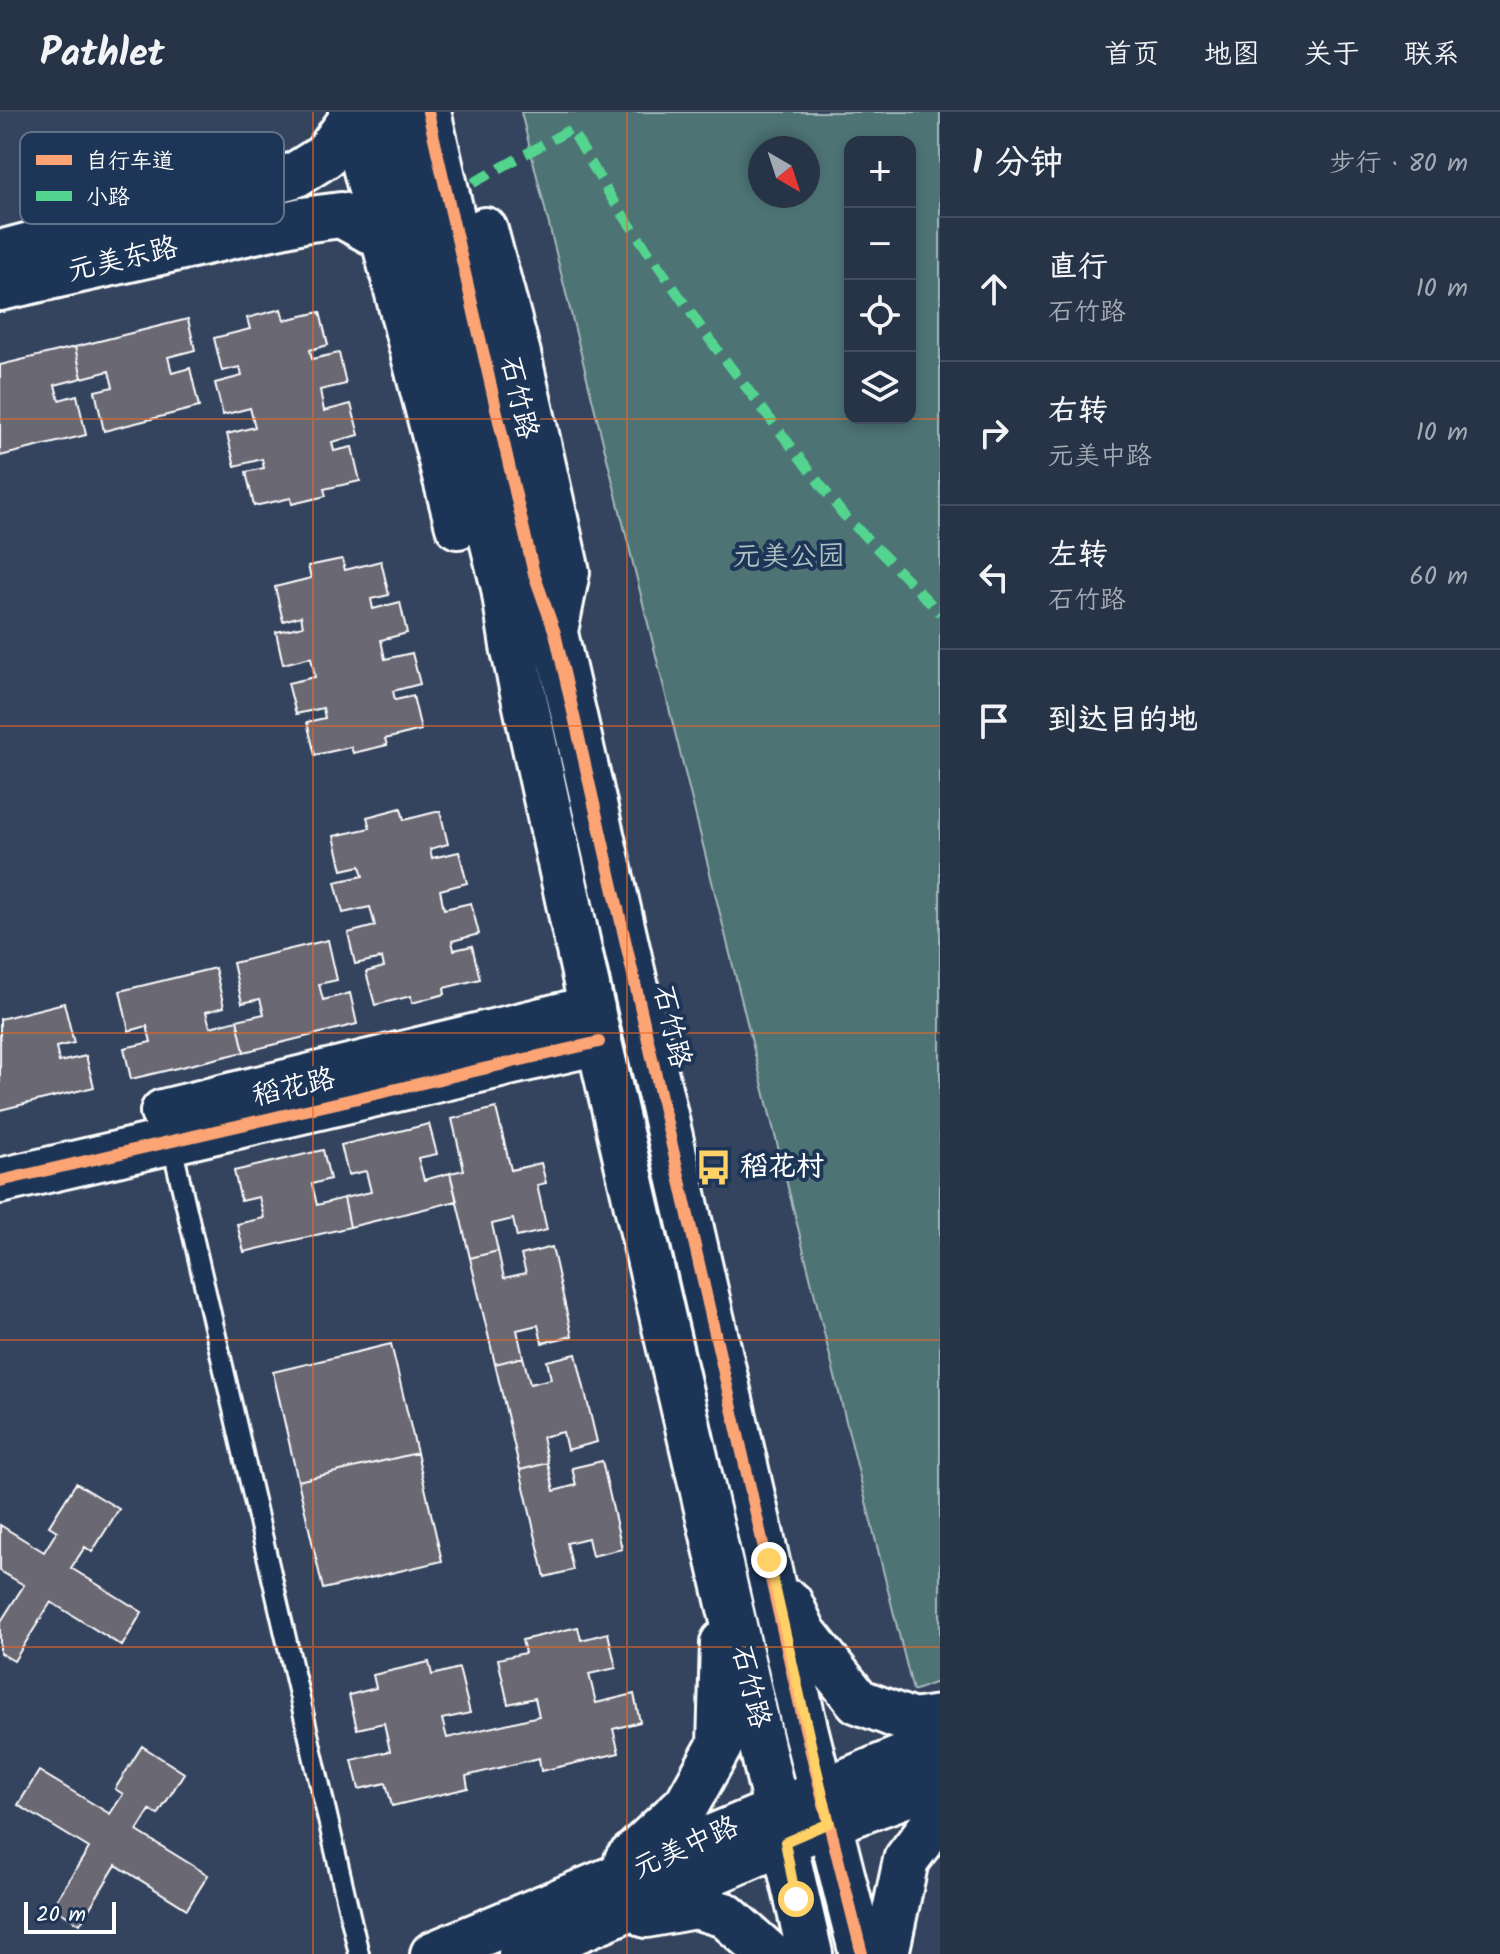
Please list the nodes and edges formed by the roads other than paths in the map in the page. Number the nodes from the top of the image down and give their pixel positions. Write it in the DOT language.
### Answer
graph roads {
  1 [pos="428,112"];
  2 [pos="456,112"];
  3 [pos="363,114"];
  4 [pos="284,178"];
  5 [pos="110,224"];
  6 [pos="383,238"];
  7 [pos="0,253"];
  8 [pos="0,288"];
  9 [pos="555,633"];
  10 [pos="513,646"];
  11 [pos="596,1025"];
  12 [pos="171,1141"];
  13 [pos="0,1152"];
  14 [pos="0,1181"];
  15 [pos="769,1560"];
  16 [pos="723,1577"];
  17 [pos="940,1718"];
  18 [pos="940,1742"];
  19 [pos="940,1782"];
  20 [pos="825,1807"];
  21 [pos="940,1815"];
  22 [pos="781,1825"];
  23 [pos="593,1908"];
  24 [pos="359,1954"];
  25 [pos="433,1954"];
  26 [pos="521,1954"];
  27 [pos="769,1954"];
  28 [pos="810,1954"];
  29 [pos="862,1954"];
  30 [pos="886,1954"];
  1 -- 9 [label="street, 石竹路"];
  2 -- 9 [label="street"];
  3 -- 4 [label="street, 元美东路"];
  3 -- 6 [label="street"];
  3 -- 10 [label="street, 石竹路"];
  5 -- 7 [label="street, 元美东路"];
  6 -- 8 [label="street, 元美东路"];
  6 -- 10 [label="street"];
  9 -- 15 [label="street, 石竹路"];
  10 -- 11 [label="street, 石竹路"];
  11 -- 12 [label="street, 稻花路"];
  11 -- 13 [label="street, 稻花路"];
  11 -- 16 [label="street, 石竹路"];
  12 -- 14 [label="street, 稻花路"];
  12 -- 24 [label="lane"];
  15 -- 17 [label="street"];
  15 -- 20 [label="street, 石竹路"];
  16 -- 22 [label="street, 石竹路"];
  16 -- 23 [label="street"];
  18 -- 20 [label="street, 元美中路"];
  19 -- 20 [label="street, 元美中路"];
  20 -- 22 [label="street, 元美中路"];
  20 -- 29 [label="street, 石竹路"];
  21 -- 30 [label="street"];
  22 -- 23 [label="street, 元美中路"];
  22 -- 28 [label="street, 石竹路"];
  23 -- 25 [label="street, 元美中路"];
  23 -- 26 [label="street, 元美中路"];
  23 -- 27 [label="street"];
}
